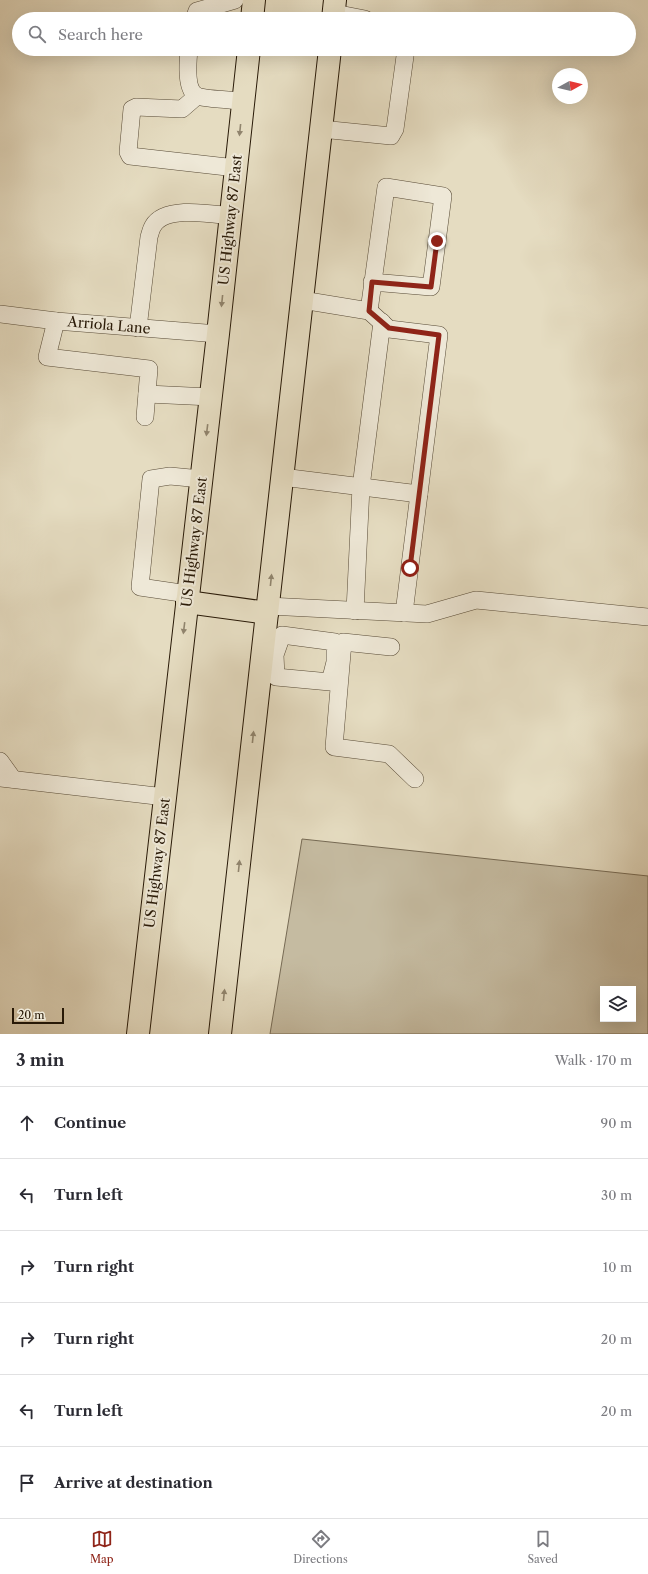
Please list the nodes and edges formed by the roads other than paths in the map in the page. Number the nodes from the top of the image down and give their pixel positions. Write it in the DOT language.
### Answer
graph roads {
  1 [pos="235,0"];
  2 [pos="254,0"];
  3 [pos="196,12"];
  4 [pos="253,12"];
  5 [pos="189,56"];
  6 [pos="248,56"];
  7 [pos="329,56"];
  8 [pos="405,56"];
  9 [pos="197,96"];
  10 [pos="243,101"];
  11 [pos="321,129"];
  12 [pos="236,168"];
  13 [pos="231,216"];
  14 [pos="372,282"];
  15 [pos="302,300"];
  16 [pos="0,314"];
  17 [pos="376,316"];
  18 [pos="56,321"];
  19 [pos="138,328"];
  20 [pos="218,334"];
  21 [pos="147,394"];
  22 [pos="211,397"];
  23 [pos="145,418"];
  24 [pos="282,477"];
  25 [pos="201,479"];
  26 [pos="362,487"];
  27 [pos="419,494"];
  28 [pos="188,598"];
  29 [pos="267,610"];
  30 [pos="355,611"];
  31 [pos="404,613"];
  32 [pos="648,617"];
  33 [pos="391,647"];
  34 [pos="269,654"];
  35 [pos="338,662"];
  36 [pos="0,761"];
  37 [pos="6,778"];
  38 [pos="415,779"];
  39 [pos="165,797"];
  40 [pos="138,1034"];
  41 [pos="220,1034"];
  1 -- 3 [label="street"];
  2 -- 4 [label="highway"];
  5 -- 9 [label="street"];
  6 -- 10 [label="highway, US Highway 87 East"];
  7 -- 11 [label="highway"];
  8 -- 11 [label="street"];
  9 -- 10 [label="street"];
  9 -- 12 [label="street"];
  10 -- 12 [label="highway, US Highway 87 East, one-way"];
  11 -- 15 [label="highway"];
  12 -- 13 [label="highway, US Highway 87 East"];
  13 -- 19 [label="street"];
  13 -- 20 [label="highway, US Highway 87 East, one-way"];
  14 -- 14 [label="street"];
  14 -- 17 [label="street"];
  15 -- 17 [label="street"];
  15 -- 24 [label="highway"];
  16 -- 18 [label="street, Arriola Lane"];
  17 -- 26 [label="street"];
  17 -- 27 [label="street"];
  18 -- 19 [label="street, Arriola Lane"];
  18 -- 21 [label="street"];
  19 -- 20 [label="street, Arriola Lane"];
  20 -- 22 [label="highway, US Highway 87 East"];
  21 -- 22 [label="street"];
  21 -- 23 [label="street"];
  22 -- 25 [label="highway, US Highway 87 East, one-way"];
  24 -- 26 [label="street"];
  29 -- 24 [label="highway, one-way"];
  25 -- 28 [label="highway, US Highway 87 East"];
  25 -- 28 [label="street"];
  26 -- 27 [label="street"];
  26 -- 30 [label="street"];
  27 -- 31 [label="street"];
  28 -- 29 [label="highway"];
  28 -- 39 [label="highway, US Highway 87 East, one-way"];
  29 -- 30 [label="street"];
  29 -- 34 [label="highway"];
  30 -- 31 [label="street"];
  31 -- 32 [label="street"];
  33 -- 35 [label="street"];
  34 -- 35 [label="street"];
  34 -- 35 [label="street"];
  41 -- 34 [label="highway, one-way"];
  35 -- 38 [label="street"];
  36 -- 37 [label="street"];
  37 -- 39 [label="street"];
  39 -- 40 [label="highway, US Highway 87 East"];
}
